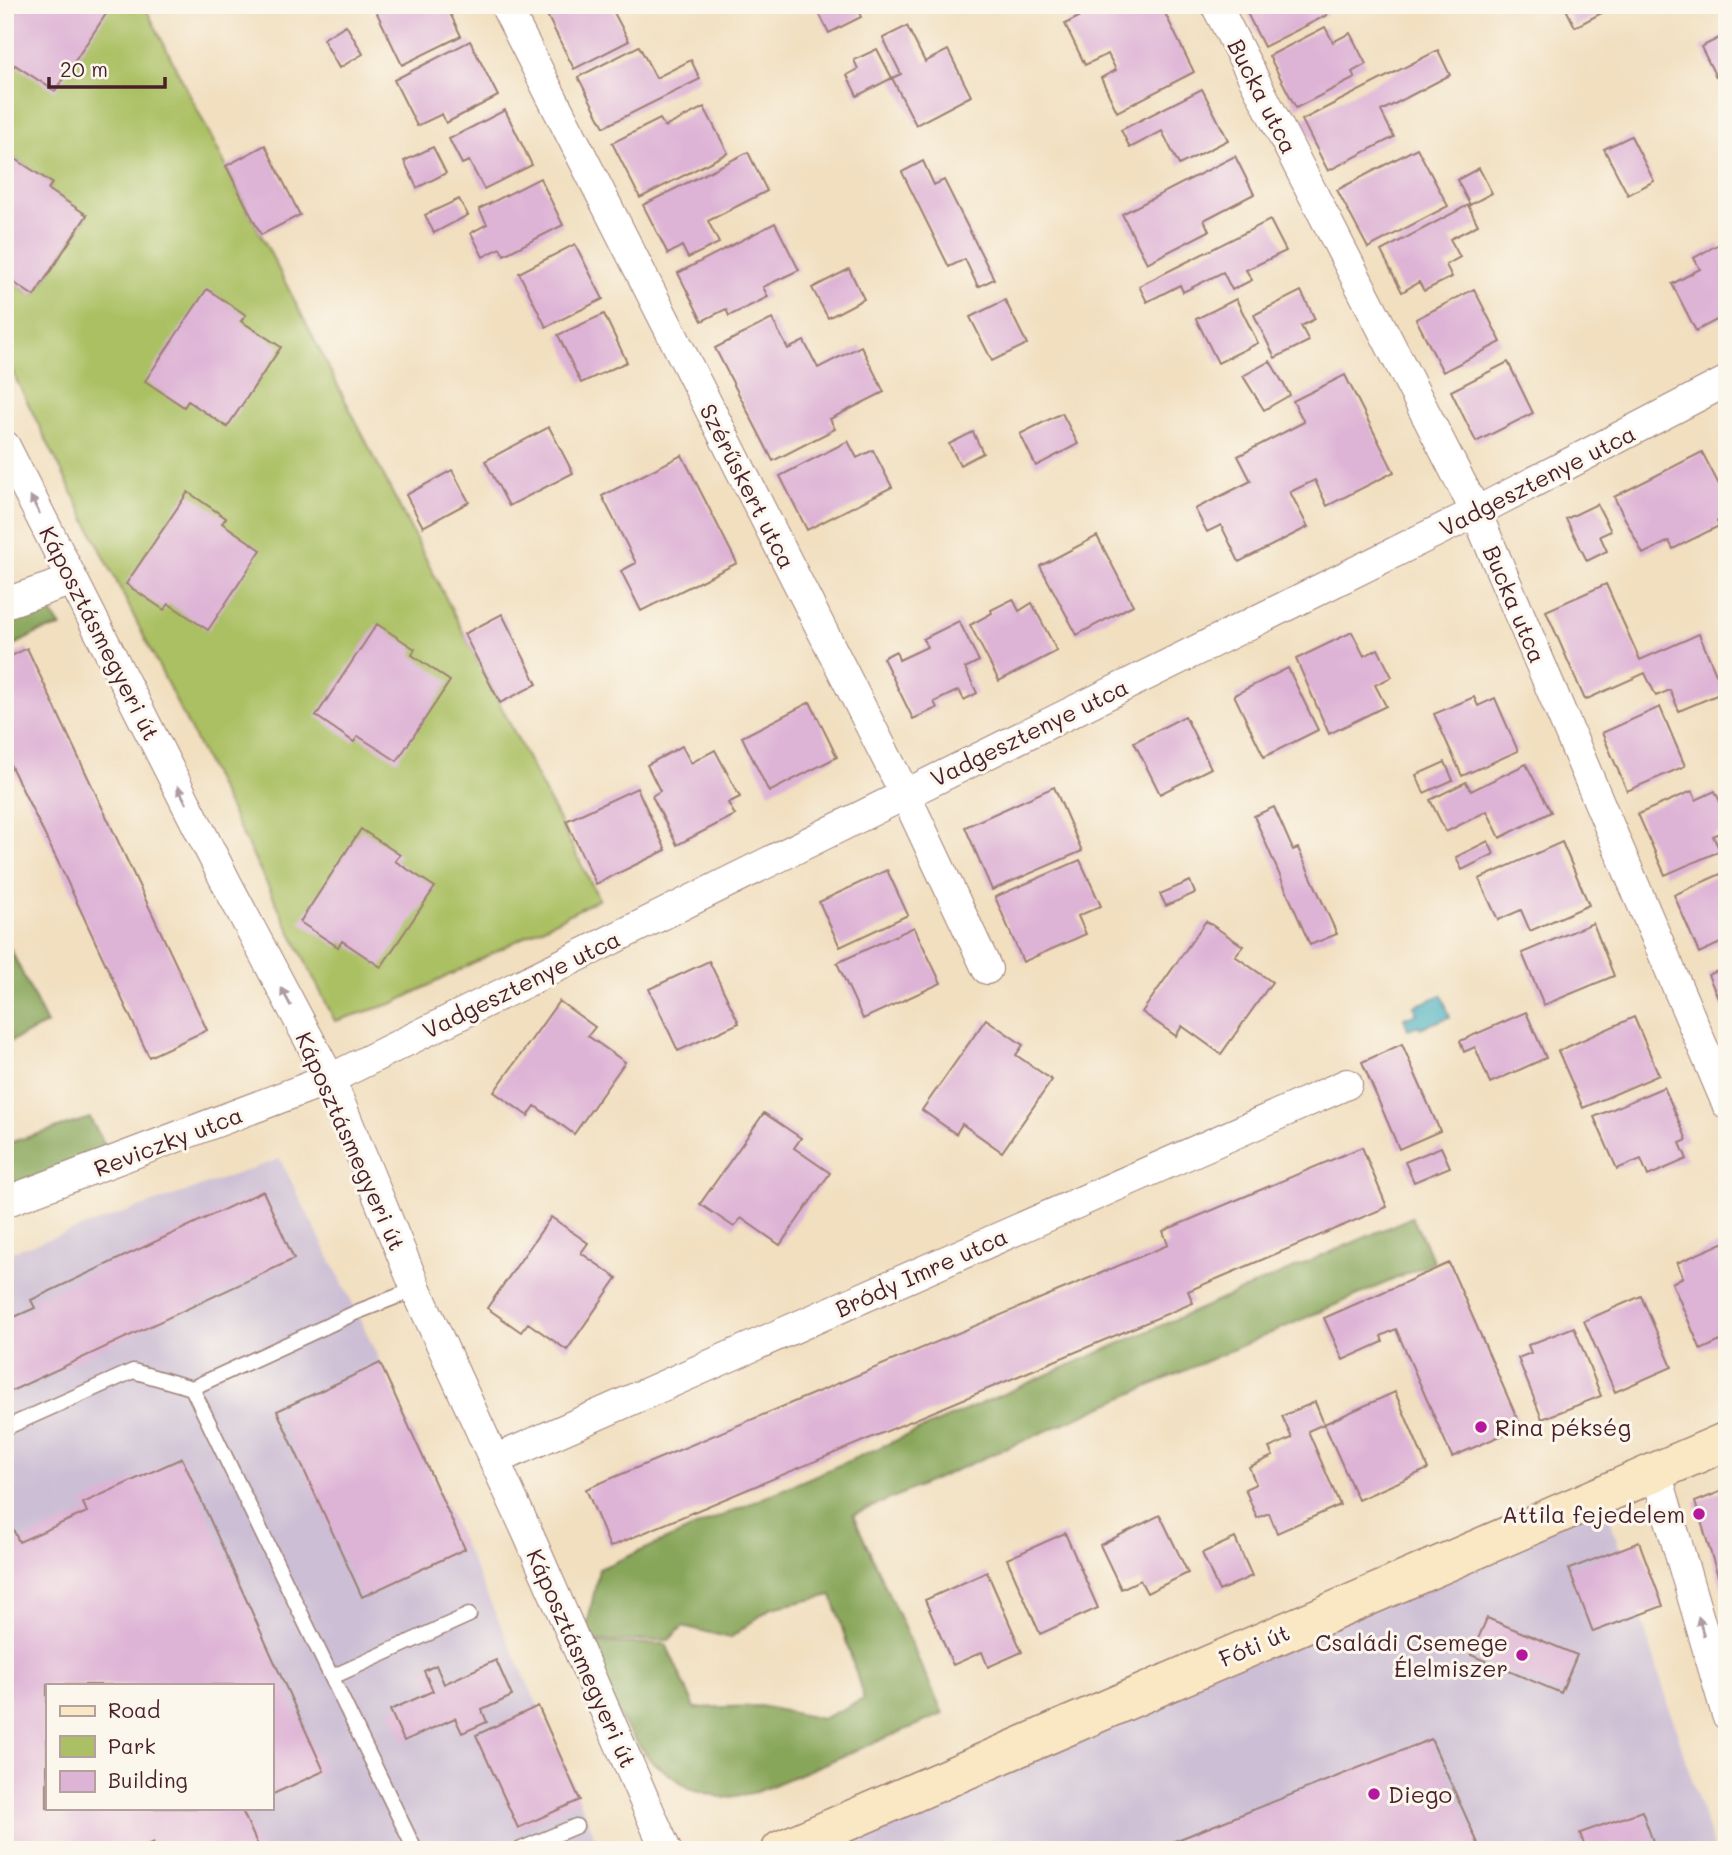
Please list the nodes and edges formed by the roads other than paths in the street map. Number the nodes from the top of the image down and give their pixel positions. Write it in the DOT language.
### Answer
graph roads {
  1 [pos="505,5"];
  2 [pos="1216,5"];
  3 [pos="1727,381"];
  4 [pos="5,446"];
  5 [pos="1476,512"];
  6 [pos="73,580"];
  7 [pos="5,603"];
  8 [pos="905,793"];
  9 [pos="988,969"];
  10 [pos="330,1079"];
  11 [pos="1347,1084"];
  12 [pos="1727,1104"];
  13 [pos="5,1202"];
  14 [pos="416,1289"];
  15 [pos="192,1388"];
  16 [pos="5,1427"];
  17 [pos="1727,1441"];
  18 [pos="495,1460"];
  19 [pos="1656,1472"];
  20 [pos="469,1615"];
  21 [pos="332,1677"];
  22 [pos="1727,1715"];
  23 [pos="576,1826"];
  24 [pos="415,1850"];
  25 [pos="519,1850"];
  26 [pos="666,1850"];
  27 [pos="781,1850"];
  1 -- 8 [label="street, Szérűskert utca"];
  2 -- 5 [label="street, Bucka utca"];
  3 -- 5 [label="street, Vadgesztenye utca"];
  6 -- 4 [label="street, Káposztásmegyeri út, one-way"];
  5 -- 8 [label="street, Vadgesztenye utca"];
  5 -- 12 [label="street, Bucka utca"];
  6 -- 7 [label="street"];
  10 -- 6 [label="street, Káposztásmegyeri út, one-way"];
  8 -- 9 [label="street, Szérűskert utca"];
  8 -- 10 [label="street, Vadgesztenye utca"];
  10 -- 13 [label="street, Reviczky utca"];
  10 -- 14 [label="street, Káposztásmegyeri út"];
  11 -- 18 [label="street, Bródy Imre utca"];
  14 -- 15 [label="lane"];
  14 -- 18 [label="street, Káposztásmegyeri út"];
  15 -- 16 [label="lane"];
  15 -- 21 [label="lane"];
  17 -- 19 [label="street, Fóti út"];
  18 -- 26 [label="street, Káposztásmegyeri út"];
  22 -- 19 [label="street, one-way"];
  19 -- 27 [label="street, Fóti út"];
  20 -- 21 [label="lane"];
  21 -- 24 [label="lane"];
  23 -- 25 [label="lane"];
}
